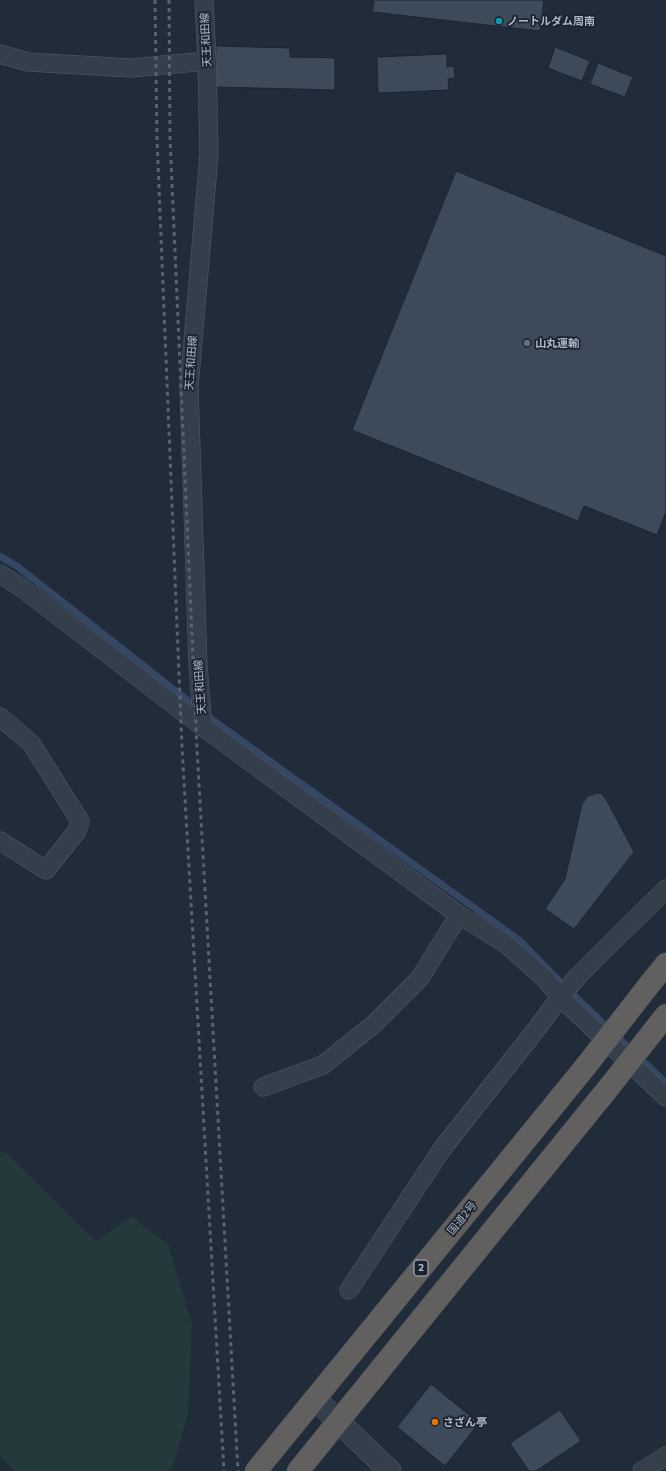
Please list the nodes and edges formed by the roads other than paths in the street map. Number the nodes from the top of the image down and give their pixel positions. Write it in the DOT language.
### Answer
graph roads {
  1 [pos="204,0"];
  2 [pos="0,54"];
  3 [pos="207,60"];
  4 [pos="0,574"];
  5 [pos="0,717"];
  6 [pos="203,726"];
  7 [pos="0,841"];
  8 [pos="666,889"];
  9 [pos="459,916"];
  10 [pos="666,964"];
  11 [pos="560,996"];
  12 [pos="666,1015"];
  13 [pos="263,1087"];
  14 [pos="666,1097"];
  15 [pos="349,1290"];
  16 [pos="315,1399"];
  17 [pos="338,1422"];
  18 [pos="666,1456"];
  19 [pos="256,1471"];
  20 [pos="298,1471"];
  21 [pos="390,1471"];
  22 [pos="642,1471"];
  1 -- 3 [label="street, 天王和田線"];
  2 -- 3 [label="street"];
  3 -- 6 [label="street, 天王和田線"];
  4 -- 6 [label="street"];
  5 -- 7 [label="street"];
  6 -- 9 [label="street"];
  8 -- 11 [label="street"];
  9 -- 11 [label="street"];
  9 -- 13 [label="street"];
  10 -- 16 [label="highway, 国道2号 / 2, bridge"];
  11 -- 14 [label="street"];
  11 -- 15 [label="street"];
  12 -- 17 [label="highway, bridge"];
  16 -- 17 [label="street"];
  16 -- 19 [label="highway, 国道2号 / 2"];
  17 -- 20 [label="highway"];
  17 -- 21 [label="street"];
  18 -- 22 [label="street"];
}
